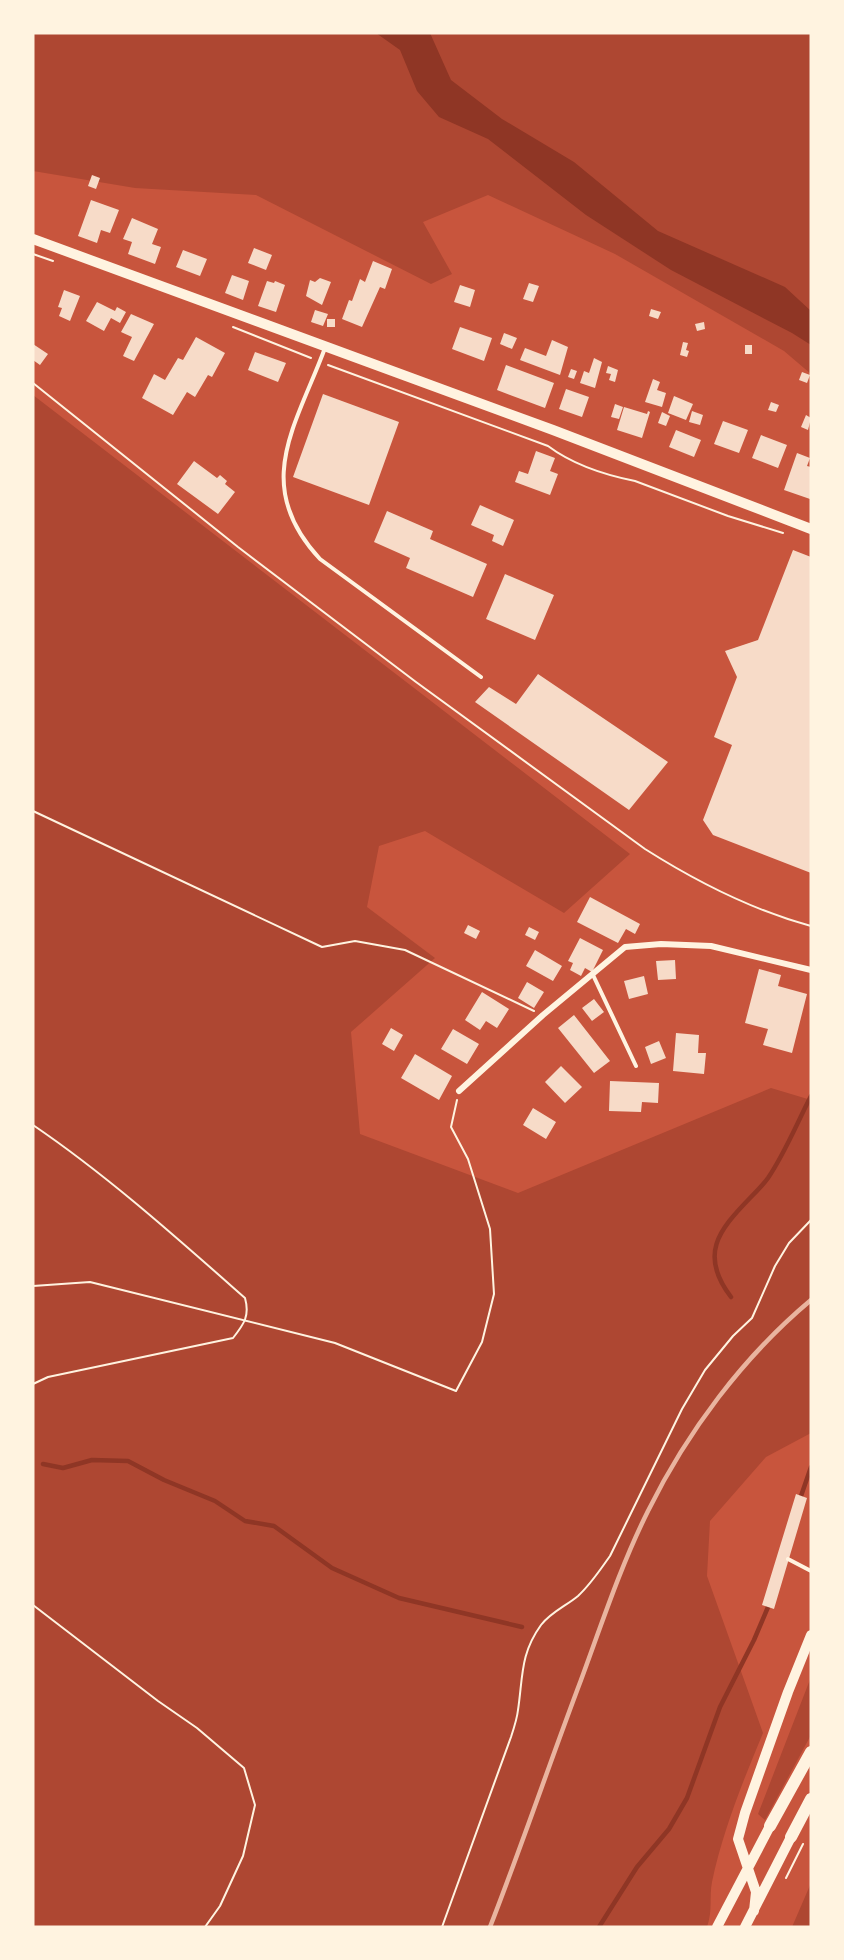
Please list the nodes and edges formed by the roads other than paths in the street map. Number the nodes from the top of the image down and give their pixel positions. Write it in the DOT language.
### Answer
graph roads {
  1 [pos="33,239"];
  2 [pos="326,347"];
  3 [pos="811,529"];
  4 [pos="481,677"];
  5 [pos="811,970"];
  6 [pos="592,974"];
  7 [pos="636,1066"];
  8 [pos="459,1091"];
  9 [pos="788,1559"];
  10 [pos="811,1570"];
  11 [pos="811,1635"];
  12 [pos="811,1752"];
  13 [pos="811,1799"];
  14 [pos="770,1826"];
  15 [pos="791,1837"];
  16 [pos="749,1867"];
  17 [pos="753,1911"];
  18 [pos="717,1927"];
  19 [pos="745,1927"];
  1 -- 2 [label="main road"];
  2 -- 3 [label="main road"];
  2 -- 4 [label="lane"];
  5 -- 6 [label="street"];
  6 -- 7 [label="lane"];
  6 -- 8 [label="street"];
  9 -- 10 [label="lane"];
  11 -- 16 [label="main road"];
  12 -- 14 [label="highway"];
  13 -- 15 [label="highway"];
  14 -- 16 [label="main road"];
  15 -- 17 [label="main road"];
  16 -- 17 [label="main road"];
  16 -- 18 [label="main road"];
  17 -- 19 [label="main road"];
}
